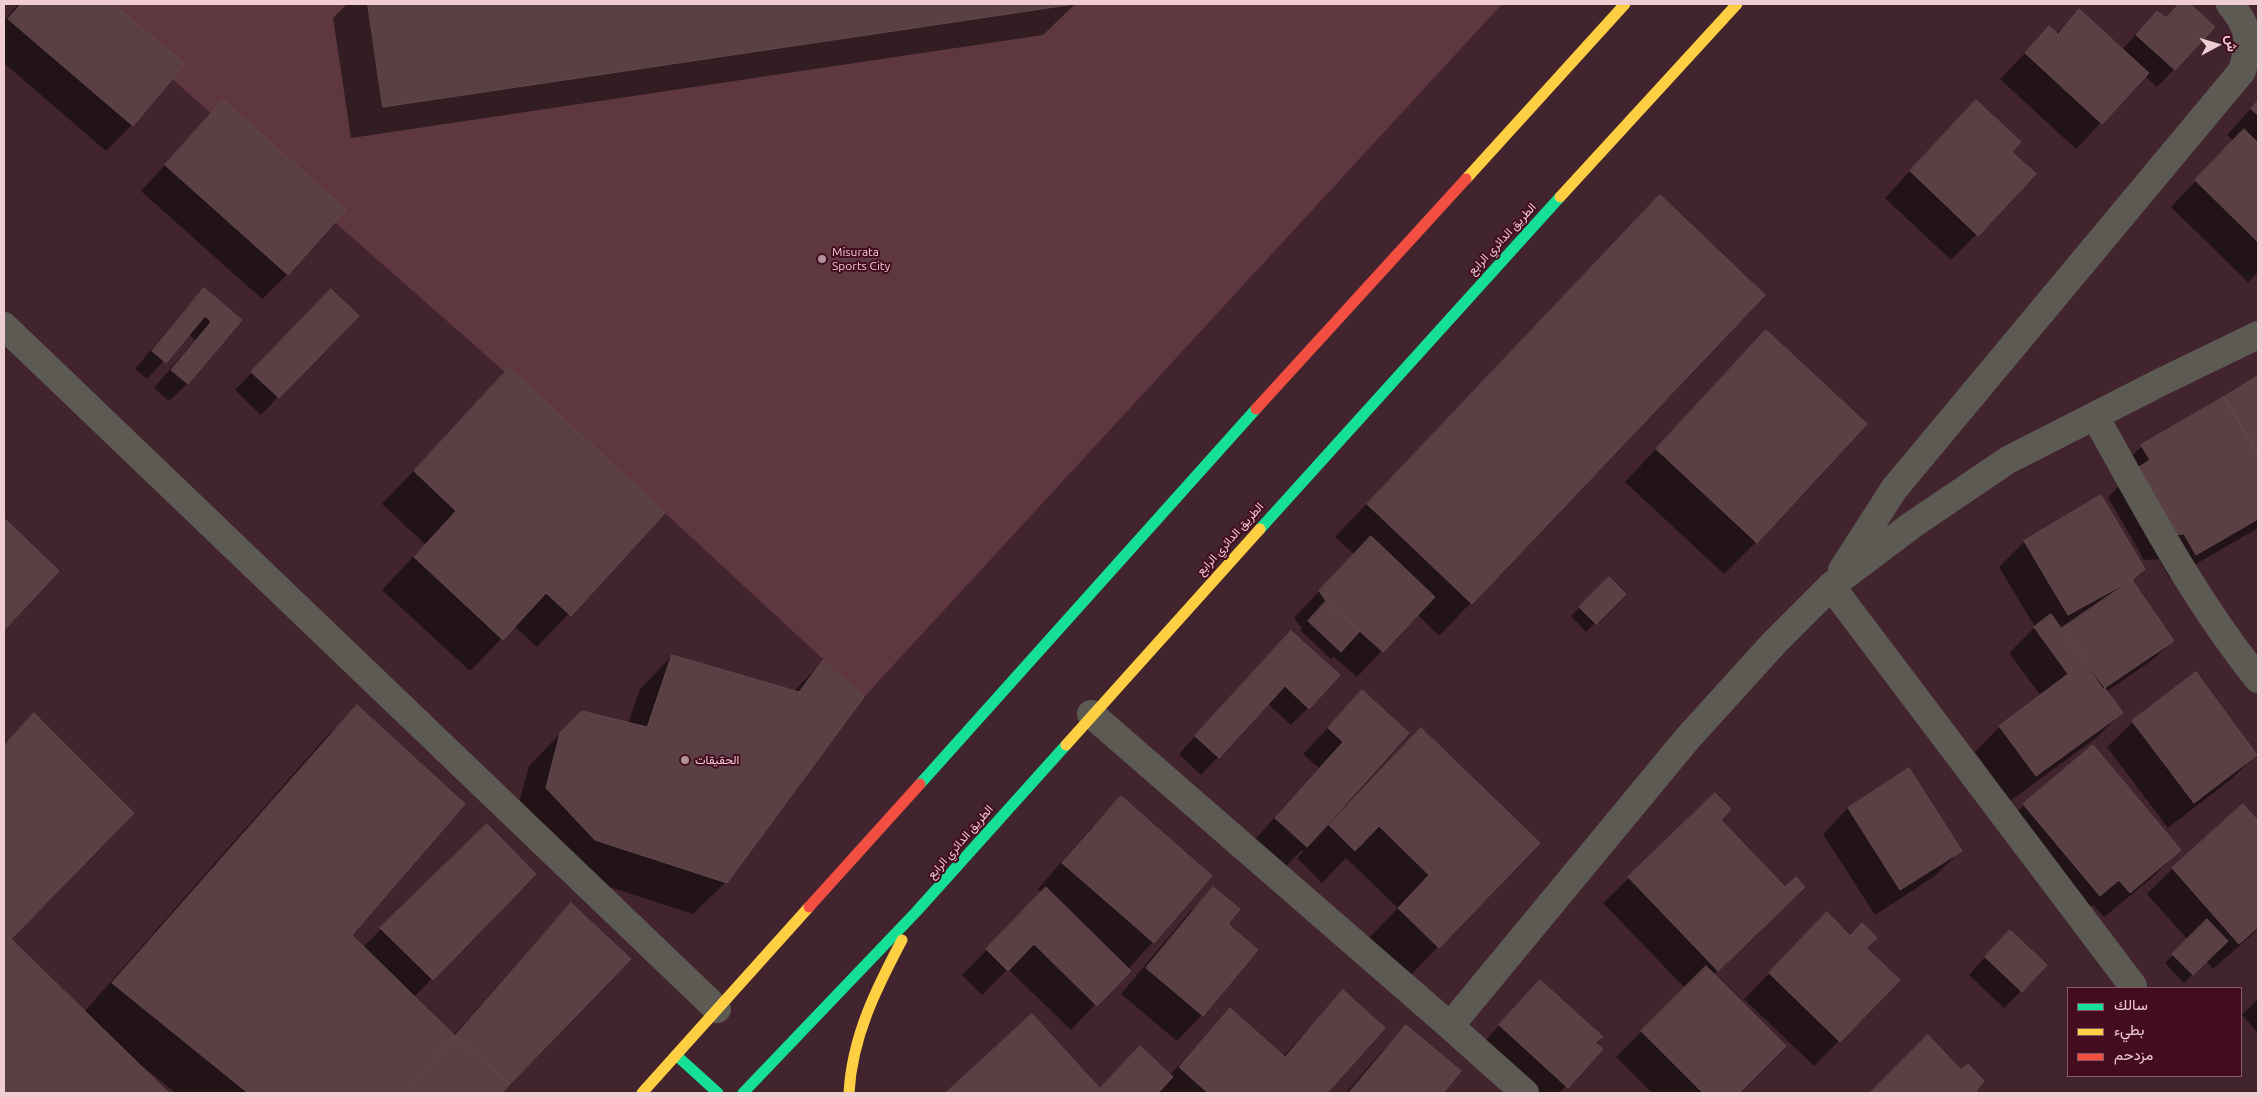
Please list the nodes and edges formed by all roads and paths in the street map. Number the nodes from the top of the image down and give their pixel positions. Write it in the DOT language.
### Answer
graph roads {
  1 [pos="1625,4"];
  2 [pos="1738,4"];
  3 [pos="2230,4"];
  4 [pos="4,326"];
  5 [pos="2258,335"];
  6 [pos="2095,416"];
  7 [pos="1832,586"];
  8 [pos="2258,678"];
  9 [pos="1091,714"];
  10 [pos="916,912"];
  11 [pos="2133,986"];
  12 [pos="717,1009"];
  13 [pos="1450,1026"];
  14 [pos="676,1055"];
  15 [pos="643,1093"];
  16 [pos="718,1093"];
  17 [pos="744,1093"];
  18 [pos="849,1093"];
  19 [pos="1525,1093"];
  1 -- 12 [label="main road"];
  2 -- 9 [label="main road, الطريق الدائري الرابع"];
  3 -- 7 [label="street"];
  4 -- 12 [label="street"];
  5 -- 6 [label="street"];
  6 -- 7 [label="street"];
  6 -- 8 [label="street"];
  7 -- 11 [label="street"];
  7 -- 13 [label="street"];
  9 -- 10 [label="main road, الطريق الدائري الرابع"];
  9 -- 13 [label="street"];
  10 -- 17 [label="main road, الطريق الدائري الرابع"];
  10 -- 18 [label="main road"];
  12 -- 14 [label="main road"];
  13 -- 19 [label="street"];
  14 -- 15 [label="main road"];
  14 -- 16 [label="main road"];
}
